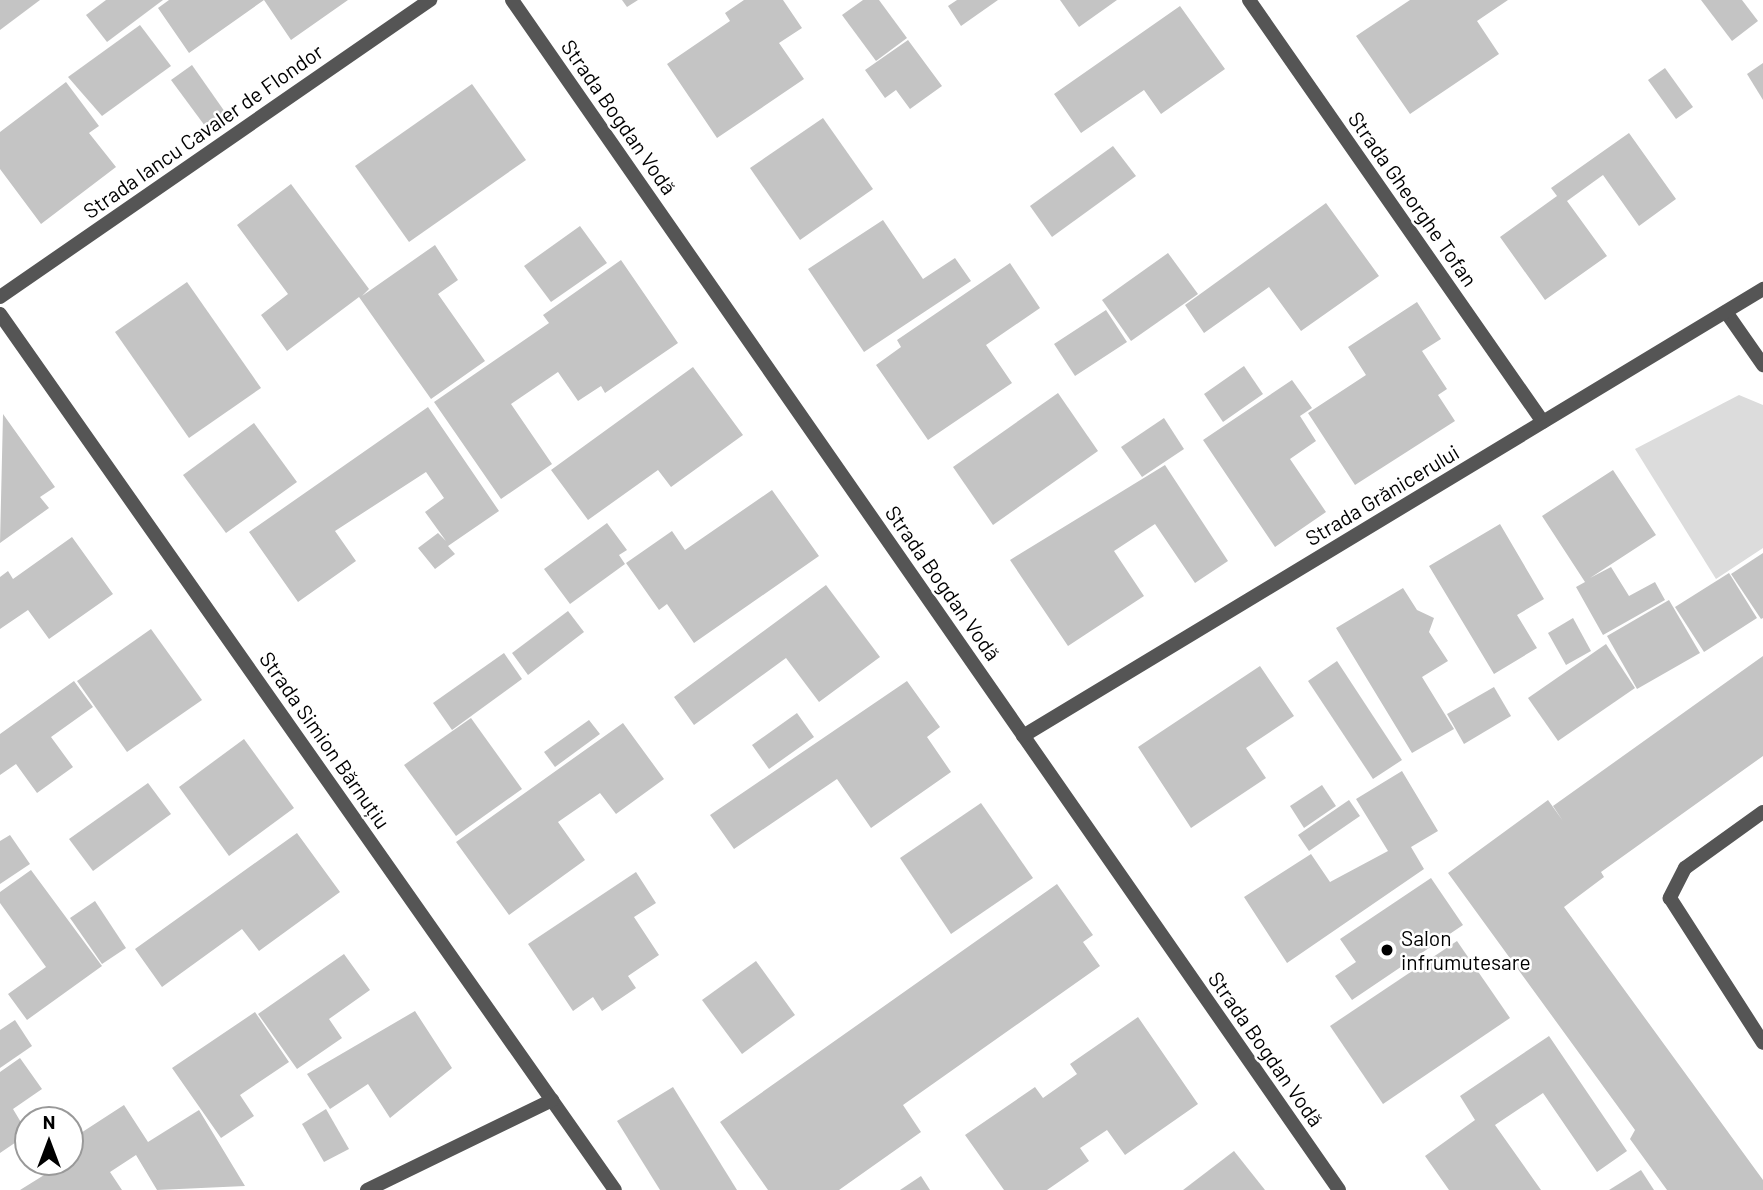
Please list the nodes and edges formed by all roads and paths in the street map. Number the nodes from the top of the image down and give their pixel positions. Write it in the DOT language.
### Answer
graph roads {
  1 [pos="430,0"];
  2 [pos="512,0"];
  3 [pos="1249,0"];
  4 [pos="1763,289"];
  5 [pos="0,297"];
  6 [pos="1726,312"];
  7 [pos="0,314"];
  8 [pos="1763,365"];
  9 [pos="1543,422"];
  10 [pos="1023,736"];
  11 [pos="1763,812"];
  12 [pos="1763,1042"];
  13 [pos="552,1100"];
  14 [pos="368,1190"];
  15 [pos="615,1190"];
  16 [pos="1339,1190"];
  1 -- 5 [label="street, Strada Iancu Cavaler de Flondor"];
  2 -- 10 [label="street, Strada Bogdan Vodă"];
  3 -- 9 [label="street, Strada Gheorghe Tofan"];
  4 -- 6 [label="street, Strada Grănicerului"];
  6 -- 8 [label="street"];
  6 -- 9 [label="street, Strada Grănicerului"];
  7 -- 13 [label="street, Strada Simion Bărnuțiu"];
  9 -- 10 [label="street, Strada Grănicerului"];
  10 -- 16 [label="street, Strada Bogdan Vodă"];
  11 -- 12 [label="street"];
  13 -- 14 [label="street"];
  13 -- 15 [label="street, Strada Simion Bărnuțiu"];
}
